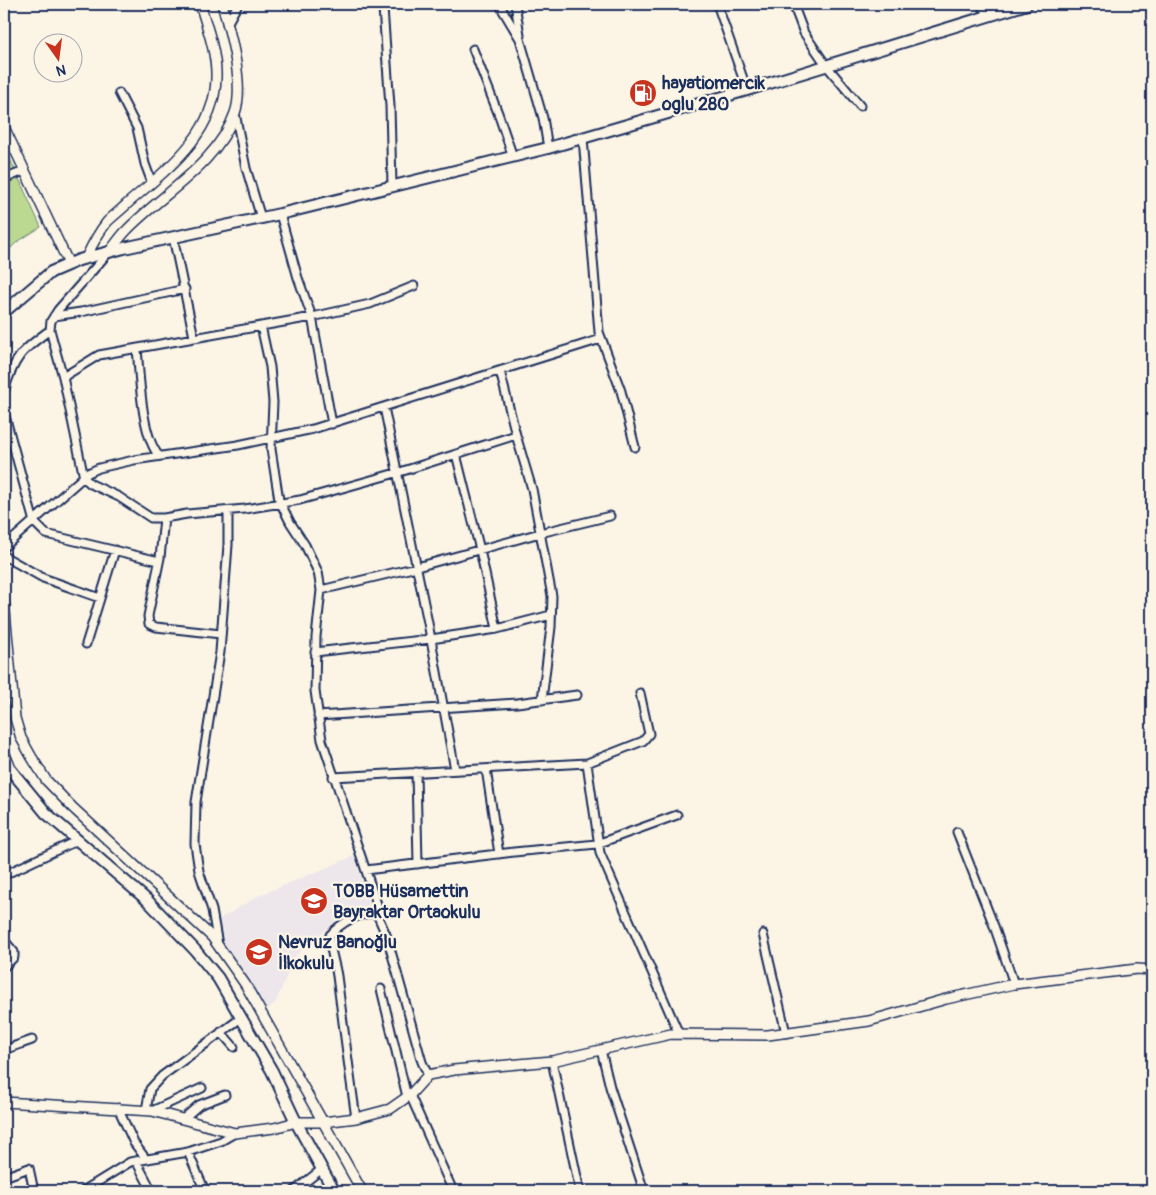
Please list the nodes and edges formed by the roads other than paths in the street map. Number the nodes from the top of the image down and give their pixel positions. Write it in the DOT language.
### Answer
graph roads {
  1 [pos="200,4"];
  2 [pos="222,4"];
  3 [pos="238,4"];
  4 [pos="499,4"];
  5 [pos="515,4"];
  6 [pos="717,4"];
  7 [pos="793,4"];
  8 [pos="980,4"];
  9 [pos="1026,4"];
  10 [pos="383,8"];
  11 [pos="989,15"];
  12 [pos="227,24"];
  13 [pos="520,39"];
  14 [pos="473,49"];
  15 [pos="826,65"];
  16 [pos="747,90"];
  17 [pos="119,93"];
  18 [pos="860,106"];
  19 [pos="235,113"];
  20 [pos="4,127"];
  21 [pos="583,138"];
  22 [pos="548,148"];
  23 [pos="513,157"];
  24 [pos="24,171"];
  25 [pos="4,179"];
  26 [pos="152,183"];
  27 [pos="392,186"];
  28 [pos="280,214"];
  29 [pos="261,218"];
  30 [pos="173,237"];
  31 [pos="109,252"];
  32 [pos="86,258"];
  33 [pos="69,264"];
  34 [pos="414,286"];
  35 [pos="185,288"];
  36 [pos="359,306"];
  37 [pos="4,312"];
  38 [pos="363,315"];
  39 [pos="54,316"];
  40 [pos="312,317"];
  41 [pos="261,326"];
  42 [pos="50,330"];
  43 [pos="194,337"];
  44 [pos="601,339"];
  45 [pos="137,348"];
  46 [pos="500,371"];
  47 [pos="63,377"];
  48 [pos="4,392"];
  49 [pos="384,407"];
  50 [pos="4,412"];
  51 [pos="332,424"];
  52 [pos="516,435"];
  53 [pos="272,439"];
  54 [pos="635,447"];
  55 [pos="456,454"];
  56 [pos="159,456"];
  57 [pos="398,473"];
  58 [pos="84,478"];
  59 [pos="280,503"];
  60 [pos="228,511"];
  61 [pos="610,516"];
  62 [pos="164,518"];
  63 [pos="34,522"];
  64 [pos="540,533"];
  65 [pos="4,547"];
  66 [pos="115,550"];
  67 [pos="480,550"];
  68 [pos="4,556"];
  69 [pos="159,561"];
  70 [pos="417,567"];
  71 [pos="321,590"];
  72 [pos="100,598"];
  73 [pos="4,601"];
  74 [pos="551,615"];
  75 [pos="497,629"];
  76 [pos="222,634"];
  77 [pos="431,639"];
  78 [pos="86,644"];
  79 [pos="315,652"];
  80 [pos="640,693"];
  81 [pos="577,695"];
  82 [pos="542,700"];
  83 [pos="444,708"];
  84 [pos="318,716"];
  85 [pos="4,754"];
  86 [pos="587,763"];
  87 [pos="486,769"];
  88 [pos="455,770"];
  89 [pos="416,772"];
  90 [pos="333,777"];
  91 [pos="677,815"];
  92 [pos="957,832"];
  93 [pos="78,840"];
  94 [pos="597,844"];
  95 [pos="499,854"];
  96 [pos="418,864"];
  97 [pos="366,870"];
  98 [pos="4,876"];
  99 [pos="377,914"];
  100 [pos="763,934"];
  101 [pos="4,940"];
  102 [pos="218,945"];
  103 [pos="4,967"];
  104 [pos="1152,970"];
  105 [pos="1014,984"];
  106 [pos="381,989"];
  107 [pos="240,1018"];
  108 [pos="221,1032"];
  109 [pos="786,1033"];
  110 [pos="679,1034"];
  111 [pos="32,1040"];
  112 [pos="234,1047"];
  113 [pos="4,1050"];
  114 [pos="601,1050"];
  115 [pos="552,1061"];
  116 [pos="428,1075"];
  117 [pos="202,1088"];
  118 [pos="225,1095"];
  119 [pos="409,1096"];
  120 [pos="4,1102"];
  121 [pos="118,1108"];
  122 [pos="149,1110"];
  123 [pos="356,1118"];
  124 [pos="183,1119"];
  125 [pos="296,1122"];
  126 [pos="323,1122"];
  127 [pos="235,1133"];
  128 [pos="188,1152"];
  129 [pos="146,1159"];
  130 [pos="136,1161"];
  131 [pos="322,1169"];
  132 [pos="4,1177"];
  133 [pos="34,1191"];
  134 [pos="83,1191"];
  135 [pos="152,1191"];
  136 [pos="205,1191"];
  137 [pos="294,1191"];
  138 [pos="334,1191"];
  139 [pos="362,1191"];
  140 [pos="453,1191"];
  141 [pos="580,1191"];
  142 [pos="644,1191"];
  1 -- 26 [label="street"];
  2 -- 12 [label="street"];
  3 -- 12 [label="street"];
  4 -- 13 [label="street"];
  5 -- 13 [label="street"];
  6 -- 16 [label="street"];
  7 -- 15 [label="street"];
  8 -- 11 [label="street"];
  9 -- 11 [label="main road"];
  10 -- 27 [label="street"];
  11 -- 15 [label="main road"];
  12 -- 19 [label="street"];
  13 -- 22 [label="street"];
  14 -- 23 [label="street"];
  15 -- 16 [label="main road"];
  15 -- 18 [label="street"];
  16 -- 21 [label="main road"];
  17 -- 26 [label="street"];
  19 -- 29 [label="street"];
  19 -- 31 [label="street"];
  20 -- 24 [label="street"];
  21 -- 22 [label="main road"];
  21 -- 44 [label="street"];
  22 -- 23 [label="main road"];
  23 -- 27 [label="main road"];
  24 -- 25 [label="street"];
  24 -- 33 [label="street"];
  26 -- 32 [label="street"];
  27 -- 28 [label="main road"];
  28 -- 29 [label="main road"];
  28 -- 40 [label="street"];
  29 -- 30 [label="main road"];
  30 -- 31 [label="main road"];
  30 -- 35 [label="street"];
  31 -- 32 [label="main road"];
  31 -- 39 [label="street"];
  32 -- 33 [label="main road"];
  33 -- 37 [label="main road"];
  34 -- 36 [label="street"];
  35 -- 39 [label="street"];
  35 -- 43 [label="street"];
  36 -- 38 [label="street"];
  36 -- 40 [label="street"];
  39 -- 42 [label="street"];
  40 -- 41 [label="street"];
  40 -- 51 [label="street"];
  41 -- 43 [label="street"];
  41 -- 53 [label="street"];
  42 -- 47 [label="street"];
  42 -- 48 [label="street"];
  43 -- 45 [label="street"];
  44 -- 46 [label="street"];
  44 -- 54 [label="street"];
  45 -- 47 [label="street"];
  45 -- 56 [label="street"];
  46 -- 49 [label="street"];
  46 -- 52 [label="street"];
  47 -- 58 [label="street"];
  49 -- 51 [label="street"];
  49 -- 57 [label="street"];
  50 -- 63 [label="street"];
  51 -- 53 [label="street"];
  52 -- 55 [label="street"];
  52 -- 64 [label="street"];
  53 -- 56 [label="street"];
  53 -- 59 [label="street"];
  55 -- 57 [label="street"];
  55 -- 67 [label="street"];
  56 -- 58 [label="street"];
  57 -- 59 [label="street"];
  57 -- 70 [label="street"];
  58 -- 62 [label="street"];
  58 -- 63 [label="street"];
  59 -- 60 [label="street"];
  59 -- 71 [label="street"];
  60 -- 62 [label="street"];
  60 -- 76 [label="street"];
  61 -- 64 [label="street"];
  62 -- 69 [label="street"];
  63 -- 65 [label="street"];
  63 -- 66 [label="street"];
  64 -- 67 [label="street"];
  64 -- 74 [label="street"];
  66 -- 69 [label="street"];
  66 -- 72 [label="street"];
  67 -- 70 [label="street"];
  67 -- 75 [label="street"];
  68 -- 72 [label="street"];
  69 -- 76 [label="street"];
  70 -- 71 [label="street"];
  70 -- 77 [label="street"];
  71 -- 79 [label="street"];
  72 -- 78 [label="street"];
  73 -- 102 [label="street"];
  74 -- 75 [label="street"];
  74 -- 82 [label="street"];
  75 -- 77 [label="street"];
  76 -- 102 [label="street"];
  77 -- 79 [label="street"];
  77 -- 83 [label="street"];
  79 -- 84 [label="street"];
  80 -- 86 [label="street"];
  81 -- 82 [label="street"];
  82 -- 83 [label="street"];
  83 -- 84 [label="street"];
  83 -- 88 [label="street"];
  84 -- 90 [label="street"];
  85 -- 93 [label="main road"];
  86 -- 87 [label="street"];
  86 -- 94 [label="street"];
  87 -- 88 [label="street"];
  87 -- 95 [label="street"];
  88 -- 89 [label="street"];
  89 -- 90 [label="street"];
  89 -- 96 [label="street"];
  90 -- 97 [label="street"];
  91 -- 94 [label="street"];
  92 -- 105 [label="street"];
  93 -- 98 [label="street"];
  93 -- 107 [label="main road"];
  94 -- 95 [label="street"];
  94 -- 110 [label="street"];
  95 -- 96 [label="street"];
  96 -- 97 [label="street"];
  97 -- 99 [label="street"];
  99 -- 116 [label="street"];
  99 -- 123 [label="street"];
  100 -- 109 [label="street"];
  101 -- 103 [label="street"];
  102 -- 126 [label="street"];
  104 -- 105 [label="street"];
  105 -- 109 [label="street"];
  106 -- 119 [label="street"];
  107 -- 108 [label="street"];
  107 -- 125 [label="main road"];
  108 -- 112 [label="street"];
  108 -- 122 [label="street"];
  109 -- 110 [label="street"];
  110 -- 114 [label="street"];
  111 -- 113 [label="street"];
  114 -- 115 [label="street"];
  114 -- 142 [label="street"];
  115 -- 116 [label="street"];
  115 -- 141 [label="street"];
  116 -- 119 [label="street"];
  117 -- 122 [label="street"];
  118 -- 124 [label="street"];
  119 -- 123 [label="street"];
  119 -- 140 [label="street"];
  120 -- 121 [label="street"];
  121 -- 122 [label="street"];
  121 -- 129 [label="street"];
  122 -- 124 [label="street"];
  123 -- 126 [label="street"];
  124 -- 127 [label="street"];
  125 -- 126 [label="street"];
  125 -- 127 [label="street"];
  125 -- 131 [label="main road"];
  126 -- 139 [label="street"];
  127 -- 128 [label="street"];
  128 -- 129 [label="street"];
  128 -- 136 [label="street"];
  129 -- 130 [label="street"];
  130 -- 134 [label="street"];
  130 -- 135 [label="street"];
  131 -- 137 [label="street"];
  131 -- 138 [label="main road"];
  132 -- 133 [label="street"];
}
